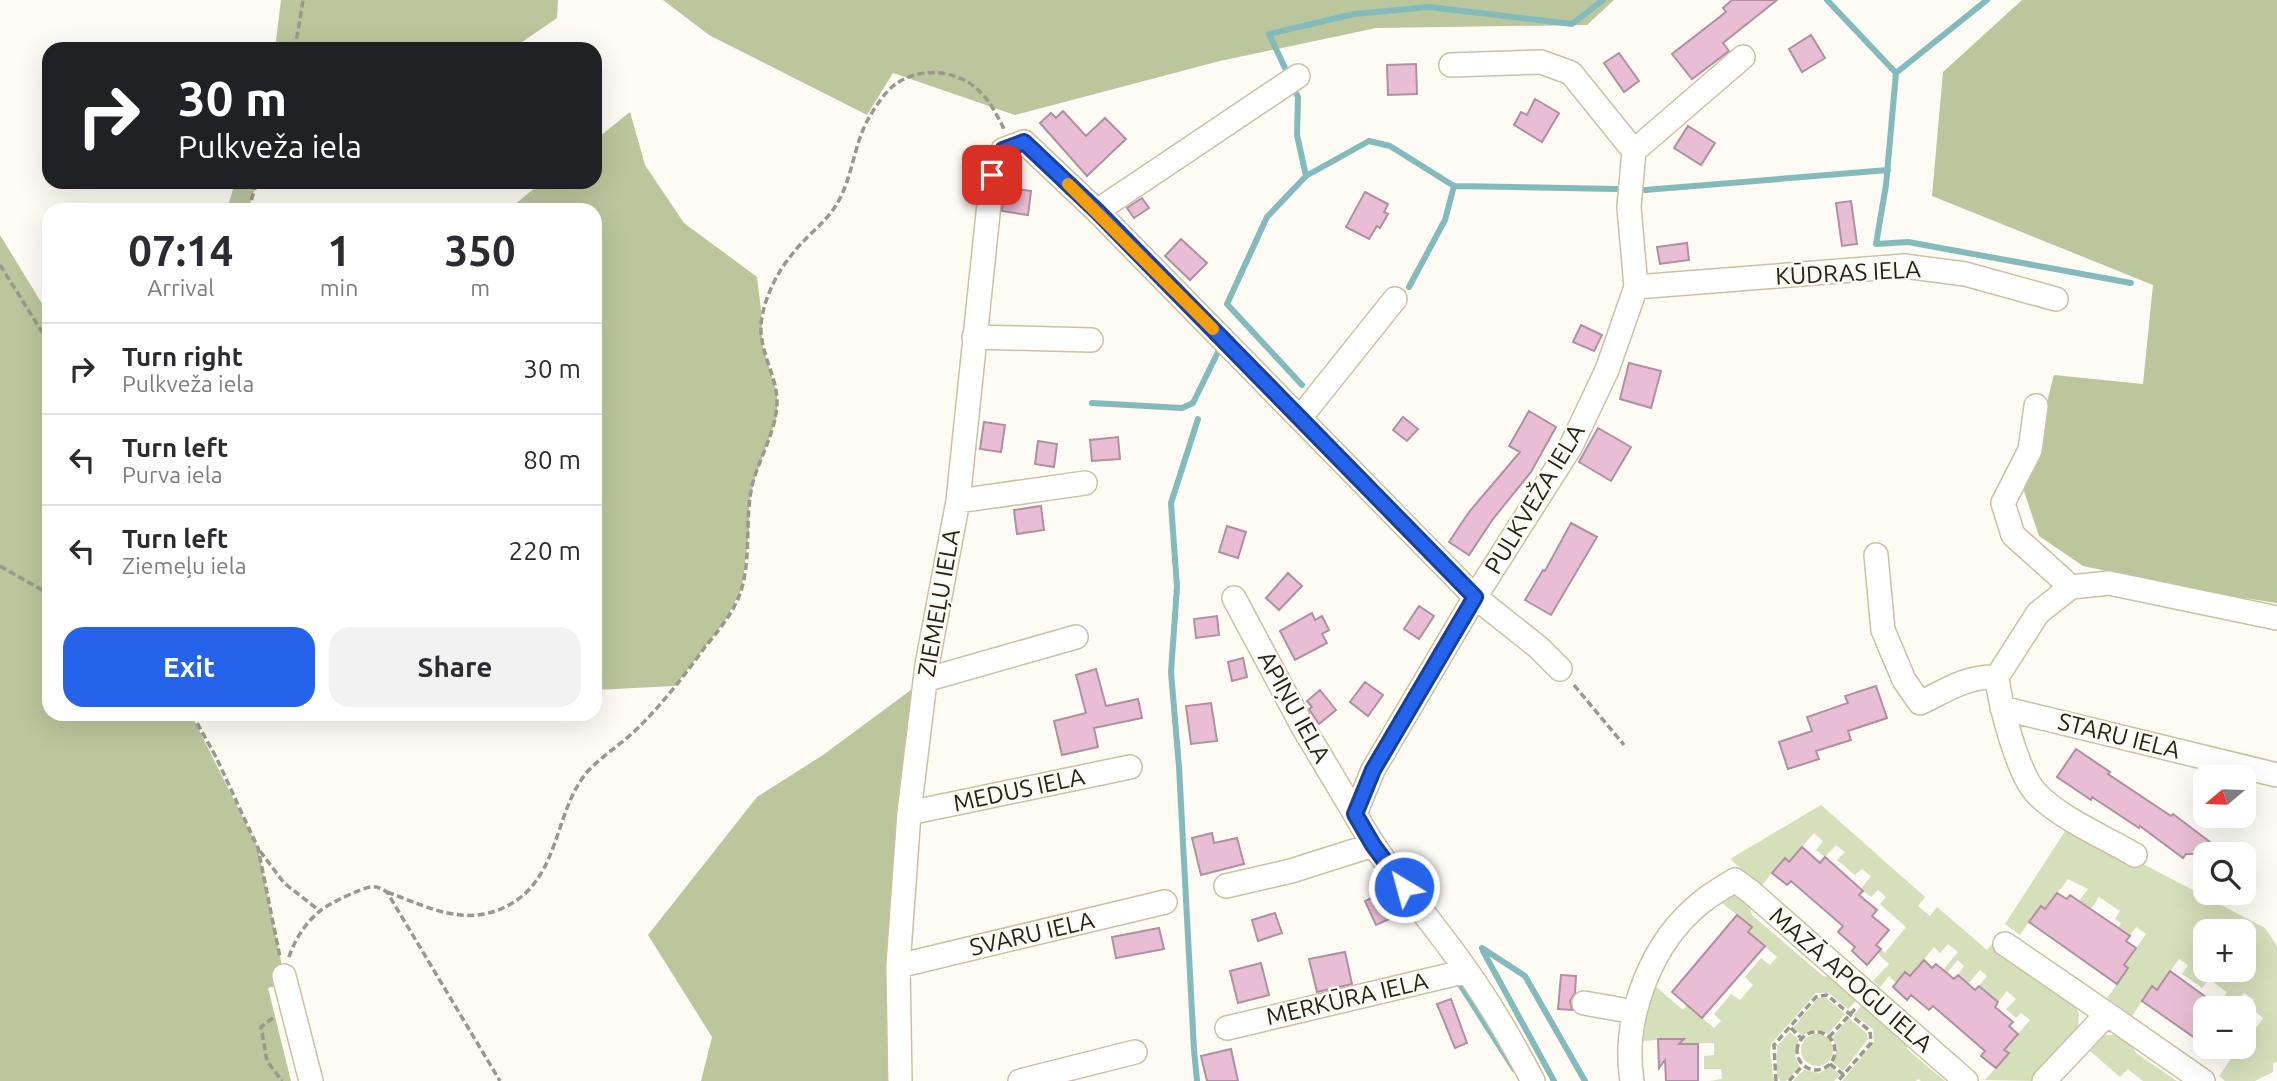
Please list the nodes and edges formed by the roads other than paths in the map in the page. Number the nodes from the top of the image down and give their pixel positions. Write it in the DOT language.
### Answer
graph roads {
  1 [pos="1743,57"];
  2 [pos="1451,65"];
  3 [pos="1298,76"];
  4 [pos="1634,151"];
  5 [pos="1097,211"];
  6 [pos="1636,287"];
  7 [pos="1395,299"];
  8 [pos="2056,299"];
  9 [pos="974,337"];
  10 [pos="1091,340"];
  11 [pos="2036,405"];
  12 [pos="1300,418"];
  13 [pos="1085,483"];
  14 [pos="958,501"];
  15 [pos="1876,555"];
  16 [pos="2071,587"];
  17 [pos="1475,597"];
  18 [pos="1234,598"];
  19 [pos="2277,618"];
  20 [pos="1076,637"];
  21 [pos="1560,669"];
  22 [pos="1997,677"];
  23 [pos="925,680"];
  24 [pos="2002,708"];
  25 [pos="1130,767"];
  26 [pos="2277,775"];
  27 [pos="909,813"];
  28 [pos="1355,814"];
  29 [pos="1373,845"];
  30 [pos="2135,855"];
  31 [pos="1226,886"];
  32 [pos="1165,902"];
  33 [pos="2005,944"];
  34 [pos="898,966"];
  35 [pos="1467,971"];
  36 [pos="284,976"];
  37 [pos="1584,1003"];
  38 [pos="1635,1012"];
  39 [pos="2107,1014"];
  40 [pos="1227,1028"];
  41 [pos="1135,1052"];
  42 [pos="312,1081"];
  43 [pos="900,1081"];
  44 [pos="1020,1081"];
  45 [pos="1533,1081"];
  46 [pos="1632,1081"];
  47 [pos="1966,1081"];
  48 [pos="2044,1081"];
  49 [pos="2203,1081"];
  1 -- 4 [label="street"];
  2 -- 4 [label="street"];
  3 -- 5 [label="street"];
  4 -- 6 [label="street, PULKVEŽA IELA"];
  5 -- 9 [label="street, ZIEMEĻU IELA"];
  5 -- 12 [label="street"];
  6 -- 8 [label="street, KŪDRAS IELA"];
  6 -- 17 [label="street, PULKVEŽA IELA"];
  7 -- 12 [label="street"];
  9 -- 10 [label="street"];
  9 -- 14 [label="street, ZIEMEĻU IELA"];
  11 -- 16 [label="street"];
  12 -- 17 [label="street"];
  13 -- 14 [label="street"];
  14 -- 23 [label="street, ZIEMEĻU IELA"];
  15 -- 22 [label="street"];
  16 -- 19 [label="street"];
  16 -- 22 [label="street"];
  17 -- 21 [label="street"];
  17 -- 28 [label="street, PULKVEŽA IELA"];
  18 -- 28 [label="street, APIŅU IELA"];
  20 -- 23 [label="street"];
  22 -- 24 [label="street"];
  23 -- 27 [label="street, ZIEMEĻU IELA"];
  24 -- 26 [label="street, STARU IELA"];
  24 -- 30 [label="street"];
  25 -- 27 [label="street, MEDUS IELA"];
  27 -- 34 [label="street, ZIEMEĻU IELA"];
  28 -- 29 [label="street"];
  29 -- 31 [label="street"];
  29 -- 35 [label="street"];
  32 -- 34 [label="street, SVARU IELA"];
  33 -- 39 [label="street"];
  34 -- 43 [label="street, ZIEMEĻU IELA"];
  35 -- 40 [label="street, MERKŪRA IELA"];
  35 -- 45 [label="street"];
  36 -- 42 [label="street"];
  37 -- 38 [label="street"];
  38 -- 46 [label="street"];
  38 -- 47 [label="street, MAZĀ APOGU IELA"];
  39 -- 48 [label="street"];
  39 -- 49 [label="street"];
  41 -- 44 [label="street"];
}
